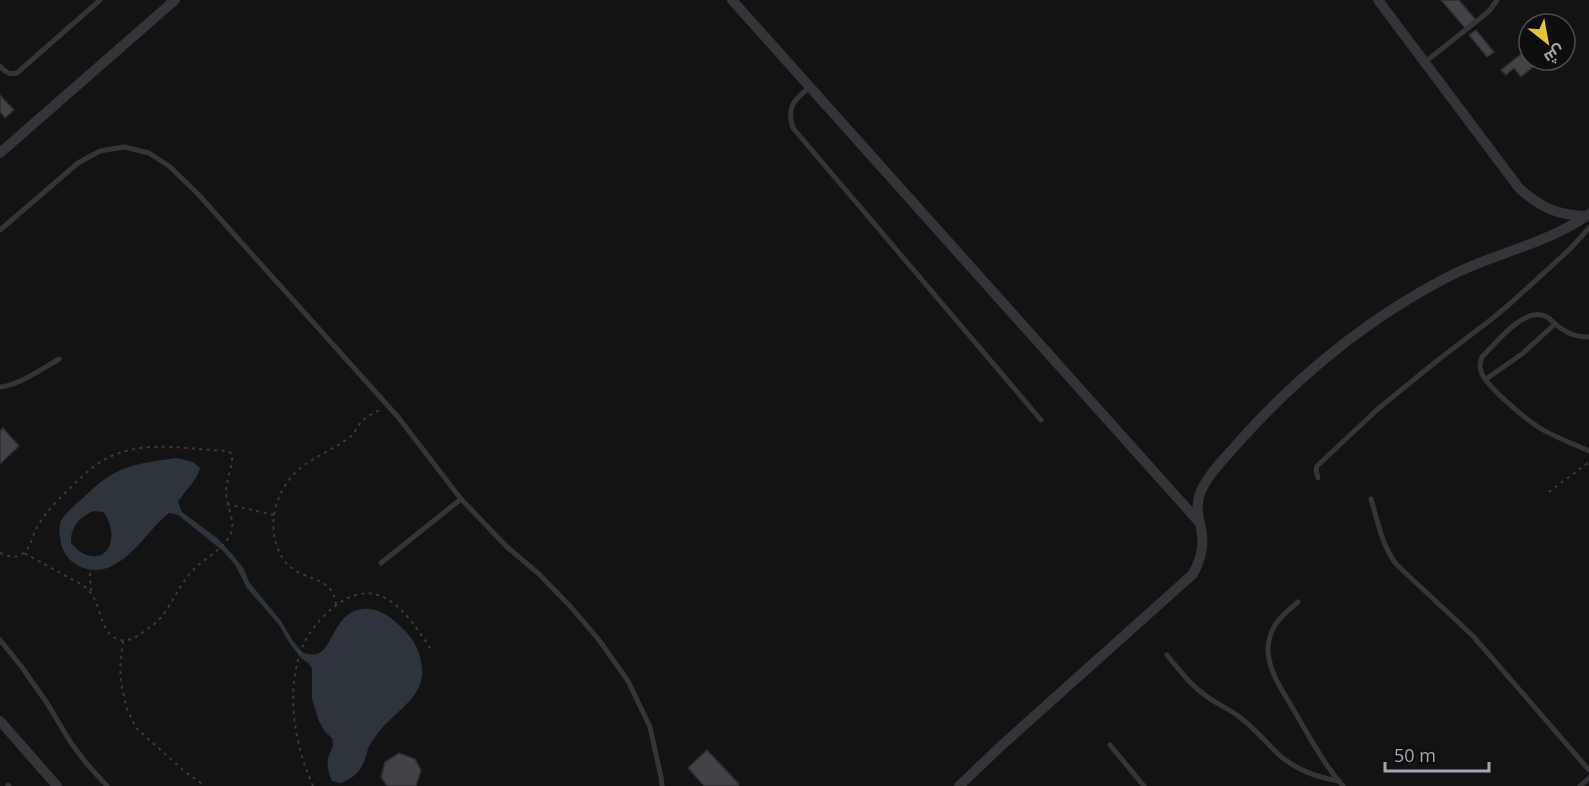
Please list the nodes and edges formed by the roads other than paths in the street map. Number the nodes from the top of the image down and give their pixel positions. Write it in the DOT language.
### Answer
graph roads {
  1 [pos="100,0"];
  2 [pos="175,0"];
  3 [pos="732,0"];
  4 [pos="1378,0"];
  5 [pos="1497,0"];
  6 [pos="1425,62"];
  7 [pos="0,66"];
  8 [pos="810,87"];
  9 [pos="0,153"];
  10 [pos="1588,215"];
  11 [pos="1589,228"];
  12 [pos="0,230"];
  13 [pos="1555,324"];
  14 [pos="1589,337"];
  15 [pos="59,359"];
  16 [pos="1486,379"];
  17 [pos="0,387"];
  18 [pos="1041,420"];
  19 [pos="1589,451"];
  20 [pos="1318,478"];
  21 [pos="1371,498"];
  22 [pos="461,499"];
  23 [pos="1198,522"];
  24 [pos="381,563"];
  25 [pos="1298,602"];
  26 [pos="0,640"];
  27 [pos="1167,656"];
  28 [pos="0,721"];
  29 [pos="1110,745"];
  30 [pos="1589,771"];
  31 [pos="1589,778"];
  32 [pos="1341,784"];
  33 [pos="57,786"];
  34 [pos="107,786"];
  35 [pos="662,786"];
  36 [pos="959,786"];
  37 [pos="1144,786"];
  38 [pos="1580,786"];
  1 -- 7 [label="lane"];
  2 -- 9 [label="street"];
  3 -- 8 [label="street"];
  4 -- 6 [label="street"];
  5 -- 6 [label="lane"];
  6 -- 10 [label="street"];
  8 -- 18 [label="lane"];
  8 -- 23 [label="street"];
  10 -- 23 [label="street"];
  11 -- 20 [label="lane"];
  12 -- 22 [label="lane"];
  13 -- 14 [label="lane"];
  13 -- 16 [label="lane"];
  13 -- 16 [label="lane"];
  15 -- 17 [label="lane"];
  16 -- 19 [label="lane"];
  21 -- 30 [label="lane"];
  22 -- 24 [label="lane"];
  22 -- 35 [label="lane"];
  23 -- 36 [label="street"];
  25 -- 32 [label="lane"];
  26 -- 34 [label="lane"];
  27 -- 32 [label="lane"];
  28 -- 33 [label="street"];
  29 -- 37 [label="lane"];
  31 -- 38 [label="lane"];
}
